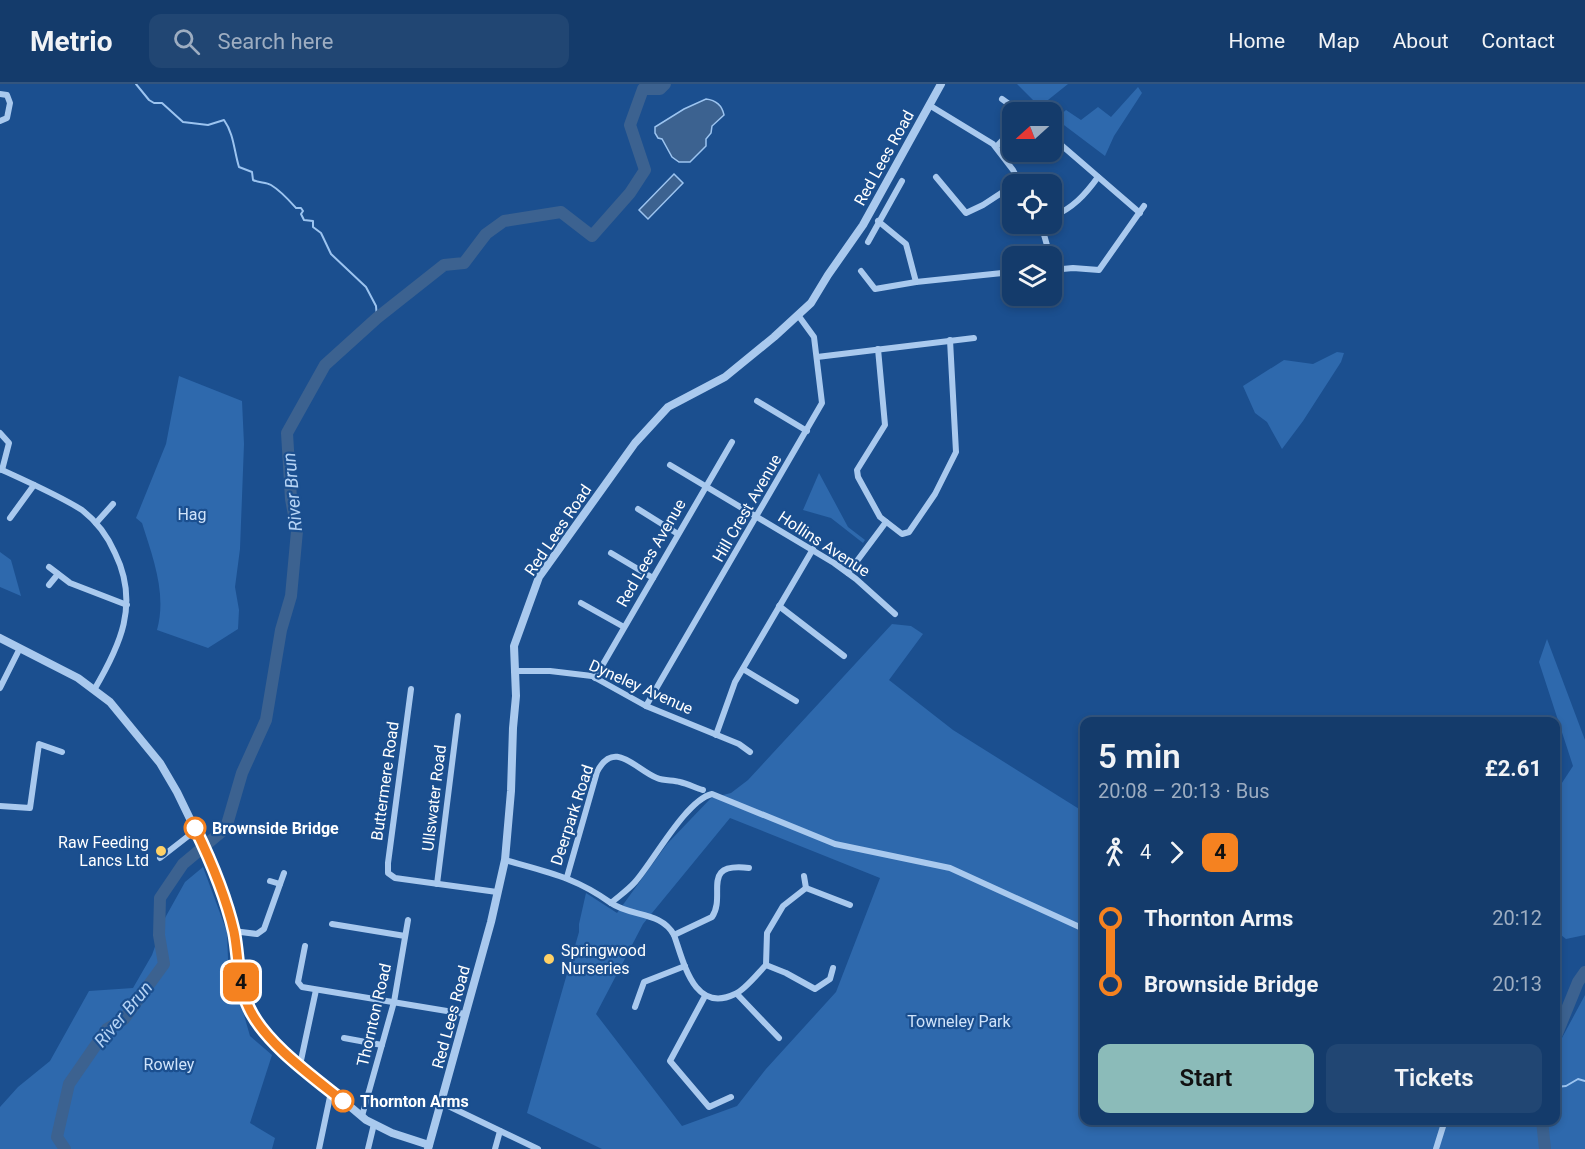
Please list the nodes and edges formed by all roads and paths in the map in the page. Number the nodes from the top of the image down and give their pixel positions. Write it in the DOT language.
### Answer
graph roads {
  1 [pos="942,84"];
  2 [pos="0,94"];
  3 [pos="1002,99"];
  4 [pos="1006,102"];
  5 [pos="929,105"];
  6 [pos="0,121"];
  7 [pos="1002,141"];
  8 [pos="1062,146"];
  9 [pos="996,147"];
  10 [pos="1014,174"];
  11 [pos="936,177"];
  12 [pos="1098,177"];
  13 [pos="902,181"];
  14 [pos="1002,192"];
  15 [pos="1144,206"];
  16 [pos="1062,212"];
  17 [pos="1140,213"];
  18 [pos="878,222"];
  19 [pos="868,242"];
  20 [pos="1062,269"];
  21 [pos="861,271"];
  22 [pos="1002,273"];
  23 [pos="916,282"];
  24 [pos="798,315"];
  25 [pos="974,338"];
  26 [pos="950,340"];
  27 [pos="878,349"];
  28 [pos="817,357"];
  29 [pos="757,401"];
  30 [pos="807,430"];
  31 [pos="0,433"];
  32 [pos="732,442"];
  33 [pos="670,465"];
  34 [pos="1,469"];
  35 [pos="34,485"];
  36 [pos="706,486"];
  37 [pos="113,504"];
  38 [pos="638,509"];
  39 [pos="758,517"];
  40 [pos="10,518"];
  41 [pos="886,522"];
  42 [pos="96,523"];
  43 [pos="678,534"];
  44 [pos="813,549"];
  45 [pos="610,554"];
  46 [pos="50,567"];
  47 [pos="848,573"];
  48 [pos="58,574"];
  49 [pos="653,578"];
  50 [pos="49,585"];
  51 [pos="581,603"];
  52 [pos="127,605"];
  53 [pos="779,606"];
  54 [pos="895,614"];
  55 [pos="624,627"];
  56 [pos="0,638"];
  57 [pos="20,648"];
  58 [pos="844,656"];
  59 [pos="743,669"];
  60 [pos="514,671"];
  61 [pos="595,678"];
  62 [pos="0,688"];
  63 [pos="411,689"];
  64 [pos="94,690"];
  65 [pos="796,701"];
  66 [pos="646,706"];
  67 [pos="458,716"];
  68 [pos="716,735"];
  69 [pos="62,752"];
  70 [pos="750,752"];
  71 [pos="703,790"];
  72 [pos="0,806"];
  73 [pos="196,830"];
  74 [pos="160,858"];
  75 [pos="505,860"];
  76 [pos="749,868"];
  77 [pos="284,873"];
  78 [pos="804,876"];
  79 [pos="567,877"];
  80 [pos="270,881"];
  81 [pos="280,884"];
  82 [pos="437,884"];
  83 [pos="806,888"];
  84 [pos="497,892"];
  85 [pos="610,903"];
  86 [pos="850,905"];
  87 [pos="408,920"];
  88 [pos="332,924"];
  89 [pos="1080,927"];
  90 [pos="234,931"];
  91 [pos="674,935"];
  92 [pos="405,936"];
  93 [pos="305,946"];
  94 [pos="766,965"];
  95 [pos="685,966"];
  96 [pos="833,968"];
  97 [pos="316,990"];
  98 [pos="736,994"];
  99 [pos="705,996"];
  100 [pos="394,1002"];
  101 [pos="634,1007"];
  102 [pos="465,1014"];
  103 [pos="344,1038"];
  104 [pos="779,1038"];
  105 [pos="382,1045"];
  106 [pos="300,1065"];
  107 [pos="331,1092"];
  108 [pos="731,1097"];
  109 [pos="442,1102"];
  110 [pos="362,1116"];
  111 [pos="374,1124"];
  112 [pos="1443,1125"];
  113 [pos="500,1131"];
  114 [pos="429,1147"];
  115 [pos="319,1149"];
  116 [pos="368,1149"];
  117 [pos="495,1149"];
  118 [pos="538,1149"];
  119 [pos="1436,1149"];
  1 -- 5 [label="street, Red Lees Road"];
  2 -- 6 [label="street"];
  3 -- 4 [label="street"];
  5 -- 9 [label="street"];
  5 -- 24 [label="street, Red Lees Road"];
  7 -- 9 [label="street"];
  8 -- 12 [label="street"];
  9 -- 10 [label="street"];
  11 -- 14 [label="street"];
  12 -- 16 [label="street"];
  12 -- 17 [label="street"];
  13 -- 18 [label="street"];
  15 -- 17 [label="street"];
  17 -- 20 [label="street"];
  18 -- 19 [label="street"];
  18 -- 23 [label="street"];
  21 -- 23 [label="street"];
  22 -- 23 [label="street"];
  24 -- 28 [label="street, Hill Crest Avenue"];
  24 -- 60 [label="street, Red Lees Road"];
  25 -- 26 [label="street"];
  26 -- 27 [label="street"];
  26 -- 41 [label="street"];
  27 -- 28 [label="street"];
  27 -- 41 [label="street"];
  28 -- 30 [label="street, Hill Crest Avenue"];
  29 -- 30 [label="street"];
  30 -- 39 [label="street, Hill Crest Avenue"];
  31 -- 34 [label="street"];
  32 -- 36 [label="street, Red Lees Avenue"];
  33 -- 36 [label="street, Hollins Avenue"];
  34 -- 35 [label="street"];
  35 -- 40 [label="street"];
  35 -- 42 [label="street"];
  36 -- 39 [label="street, Hollins Avenue"];
  36 -- 43 [label="street, Red Lees Avenue"];
  37 -- 42 [label="street"];
  38 -- 43 [label="street"];
  39 -- 44 [label="street, Hollins Avenue"];
  39 -- 66 [label="street, Hill Crest Avenue"];
  41 -- 47 [label="street"];
  42 -- 52 [label="street"];
  43 -- 49 [label="street, Red Lees Avenue"];
  44 -- 47 [label="street, Hollins Avenue"];
  44 -- 53 [label="street"];
  45 -- 49 [label="street"];
  46 -- 48 [label="street"];
  47 -- 54 [label="street, Hollins Avenue"];
  48 -- 50 [label="street"];
  48 -- 52 [label="street"];
  49 -- 55 [label="street, Red Lees Avenue"];
  51 -- 55 [label="street"];
  52 -- 64 [label="street"];
  53 -- 58 [label="street"];
  53 -- 59 [label="street"];
  55 -- 61 [label="street, Red Lees Avenue"];
  56 -- 57 [label="street"];
  57 -- 62 [label="street"];
  57 -- 64 [label="street"];
  59 -- 65 [label="street"];
  59 -- 68 [label="street"];
  60 -- 61 [label="street, Dyneley Avenue"];
  60 -- 75 [label="street, Red Lees Road"];
  61 -- 66 [label="street, Dyneley Avenue"];
  63 -- 82 [label="street, Buttermere Road"];
  64 -- 73 [label="street"];
  66 -- 68 [label="street, Dyneley Avenue"];
  67 -- 82 [label="street, Ullswater Road"];
  68 -- 70 [label="street, Dyneley Avenue"];
  69 -- 72 [label="street"];
  71 -- 79 [label="street, Deerpark Road"];
  73 -- 74 [label="street"];
  73 -- 90 [label="street"];
  75 -- 79 [label="street"];
  75 -- 84 [label="street, Red Lees Road"];
  76 -- 91 [label="street"];
  77 -- 81 [label="street"];
  78 -- 83 [label="street"];
  79 -- 85 [label="street"];
  80 -- 81 [label="street"];
  81 -- 90 [label="street"];
  82 -- 84 [label="street"];
  83 -- 86 [label="street"];
  83 -- 94 [label="street"];
  84 -- 102 [label="street, Red Lees Road"];
  85 -- 89 [label="street"];
  85 -- 91 [label="street"];
  87 -- 92 [label="street, Thornton Road"];
  88 -- 92 [label="street"];
  90 -- 106 [label="street"];
  91 -- 95 [label="street"];
  92 -- 100 [label="street, Thornton Road"];
  93 -- 97 [label="street"];
  94 -- 96 [label="street"];
  94 -- 98 [label="street"];
  95 -- 99 [label="street"];
  95 -- 101 [label="street"];
  97 -- 100 [label="street"];
  97 -- 106 [label="street"];
  98 -- 99 [label="street"];
  98 -- 104 [label="street"];
  99 -- 108 [label="street"];
  100 -- 102 [label="street"];
  100 -- 105 [label="street, Thornton Road"];
  102 -- 109 [label="street, Red Lees Road"];
  103 -- 105 [label="street"];
  105 -- 110 [label="street, Thornton Road"];
  106 -- 107 [label="street"];
  107 -- 110 [label="street"];
  107 -- 115 [label="street"];
  109 -- 113 [label="street"];
  109 -- 114 [label="street, Red Lees Road"];
  110 -- 111 [label="street"];
  111 -- 114 [label="street"];
  111 -- 116 [label="street"];
  112 -- 119 [label="street"];
  113 -- 117 [label="street"];
  113 -- 118 [label="street"];
}
